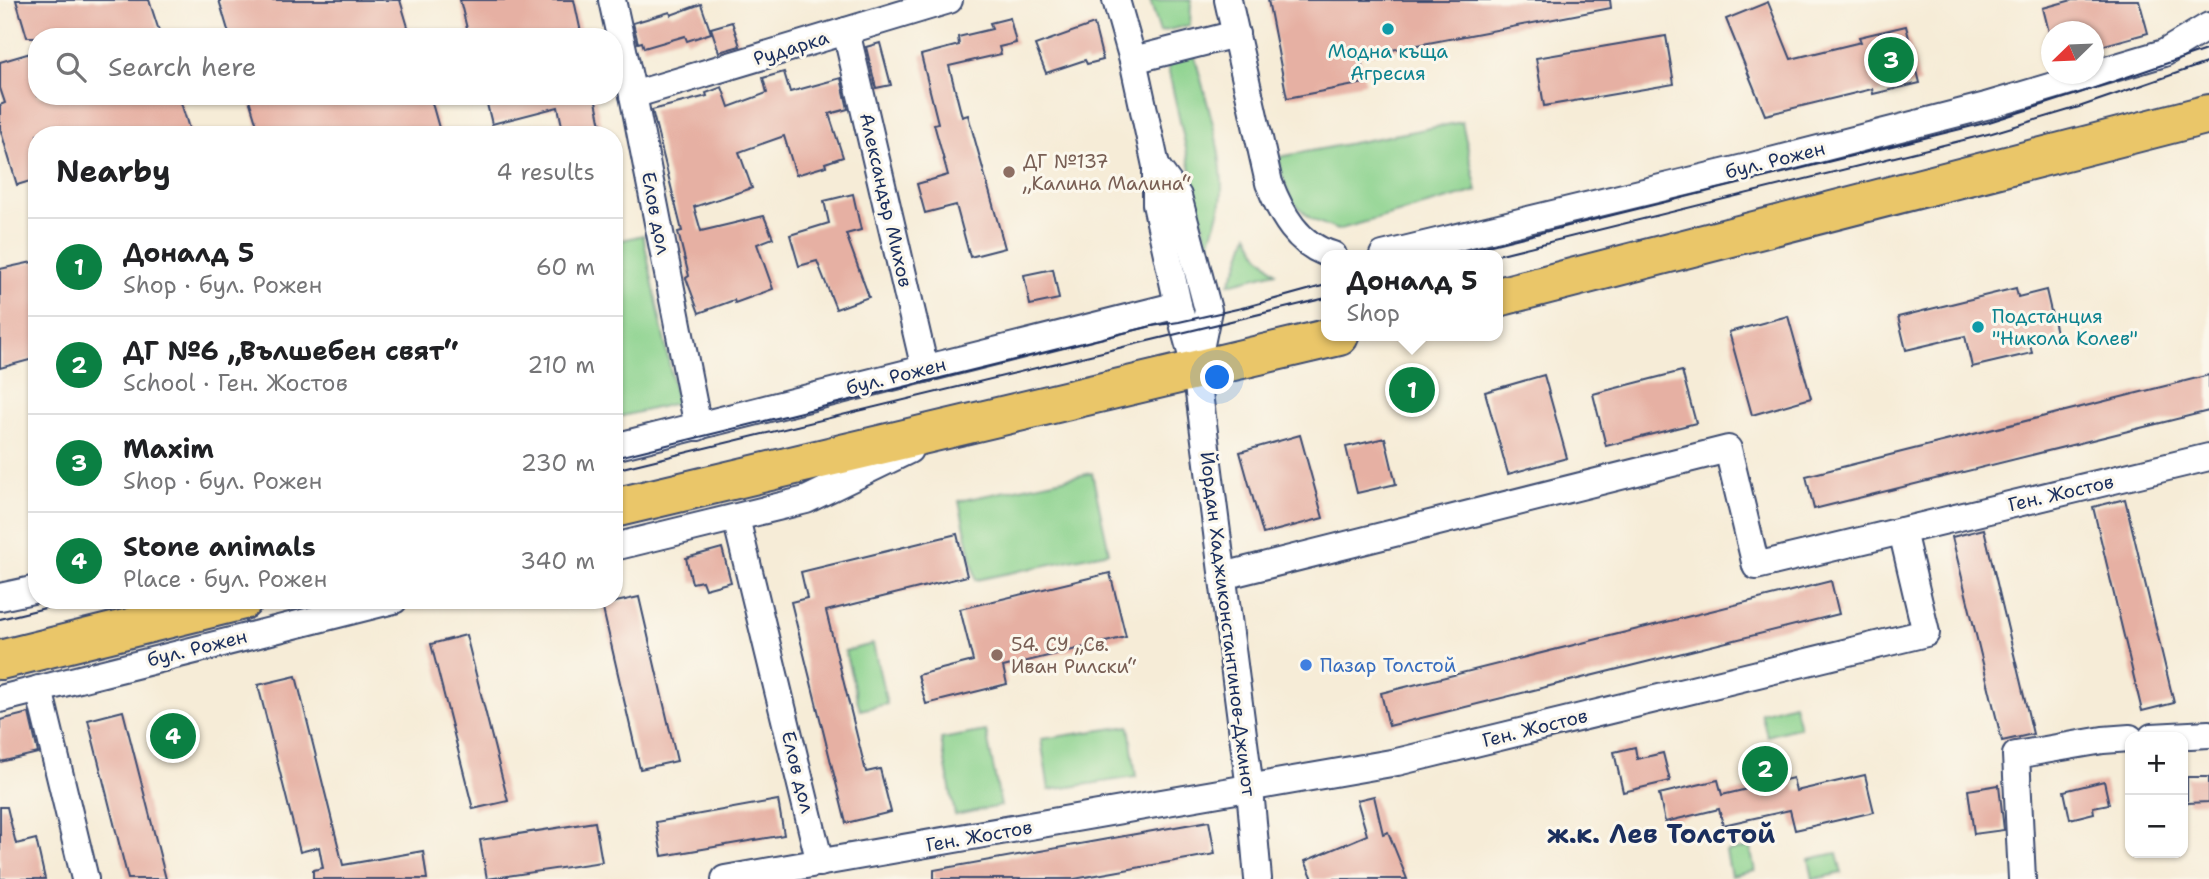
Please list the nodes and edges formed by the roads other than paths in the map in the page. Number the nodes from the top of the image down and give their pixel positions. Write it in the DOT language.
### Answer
graph roads {
  1 [pos="612,0"];
  2 [pos="949,0"];
  3 [pos="1116,0"];
  4 [pos="1228,0"];
  5 [pos="877,10"];
  6 [pos="2209,26"];
  7 [pos="618,28"];
  8 [pos="846,31"];
  9 [pos="1236,34"];
  10 [pos="623,50"];
  11 [pos="1133,60"];
  12 [pos="2209,93"];
  13 [pos="633,95"];
  14 [pos="2209,114"];
  15 [pos="2209,135"];
  16 [pos="2101,141"];
  17 [pos="1156,166"];
  18 [pos="1321,250"];
  19 [pos="1404,250"];
  20 [pos="1503,296"];
  21 [pos="1178,305"];
  22 [pos="1321,340"];
  23 [pos="925,369"];
  24 [pos="1196,370"];
  25 [pos="958,426"];
  26 [pos="698,427"];
  27 [pos="623,445"];
  28 [pos="2209,457"];
  29 [pos="623,507"];
  30 [pos="736,518"];
  31 [pos="1902,531"];
  32 [pos="623,545"];
  33 [pos="1223,576"];
  34 [pos="28,591"];
  35 [pos="0,597"];
  36 [pos="207,609"];
  37 [pos="357,609"];
  38 [pos="0,660"];
  39 [pos="39,689"];
  40 [pos="0,699"];
  41 [pos="2209,734"];
  42 [pos="2188,735"];
  43 [pos="2125,738"];
  44 [pos="1250,789"];
  45 [pos="820,863"];
  46 [pos="85,879"];
  47 [pos="725,879"];
  48 [pos="1258,879"];
  49 [pos="2022,879"];
  1 -- 7 [label="street, Елов дол"];
  2 -- 5 [label="street, Рударка"];
  3 -- 11 [label="street"];
  4 -- 9 [label="street"];
  5 -- 8 [label="street, Рударка"];
  6 -- 19 [label="street, бул. Рожен"];
  8 -- 13 [label="street, Рударка"];
  8 -- 23 [label="street, Александър Михов"];
  9 -- 11 [label="street"];
  9 -- 18 [label="street"];
  10 -- 13 [label="street, Елов дол"];
  11 -- 17 [label="street"];
  12 -- 16 [label="main road"];
  13 -- 26 [label="street, Елов дол"];
  14 -- 16 [label="main road"];
  15 -- 16 [label="main road"];
  16 -- 20 [label="main road"];
  17 -- 21 [label="street"];
  17 -- 24 [label="street"];
  21 -- 23 [label="street, бул. Рожен"];
  21 -- 24 [label="street"];
  22 -- 24 [label="main road"];
  23 -- 26 [label="street, бул. Рожен"];
  24 -- 25 [label="main road"];
  24 -- 33 [label="street, Йордан Хаджиконстантинов-Джинот"];
  25 -- 29 [label="main road"];
  25 -- 30 [label="street"];
  26 -- 27 [label="street, бул. Рожен"];
  28 -- 31 [label="street, Ген. Жостов"];
  30 -- 32 [label="street"];
  30 -- 45 [label="street, Елов дол"];
  31 -- 33 [label="street"];
  31 -- 44 [label="street, Ген. Жостов"];
  33 -- 44 [label="street, Йордан Хаджиконстантинов-Джинот"];
  34 -- 35 [label="street"];
  36 -- 38 [label="main road, бул. Рожен"];
  37 -- 39 [label="street, бул. Рожен"];
  39 -- 40 [label="street, бул. Рожен"];
  39 -- 46 [label="street"];
  41 -- 42 [label="street"];
  43 -- 49 [label="street"];
  44 -- 45 [label="street, Ген. Жостов"];
  44 -- 48 [label="street, Йордан Хаджиконстантинов-Джинот"];
  45 -- 47 [label="street, Ген. Жостов"];
}
